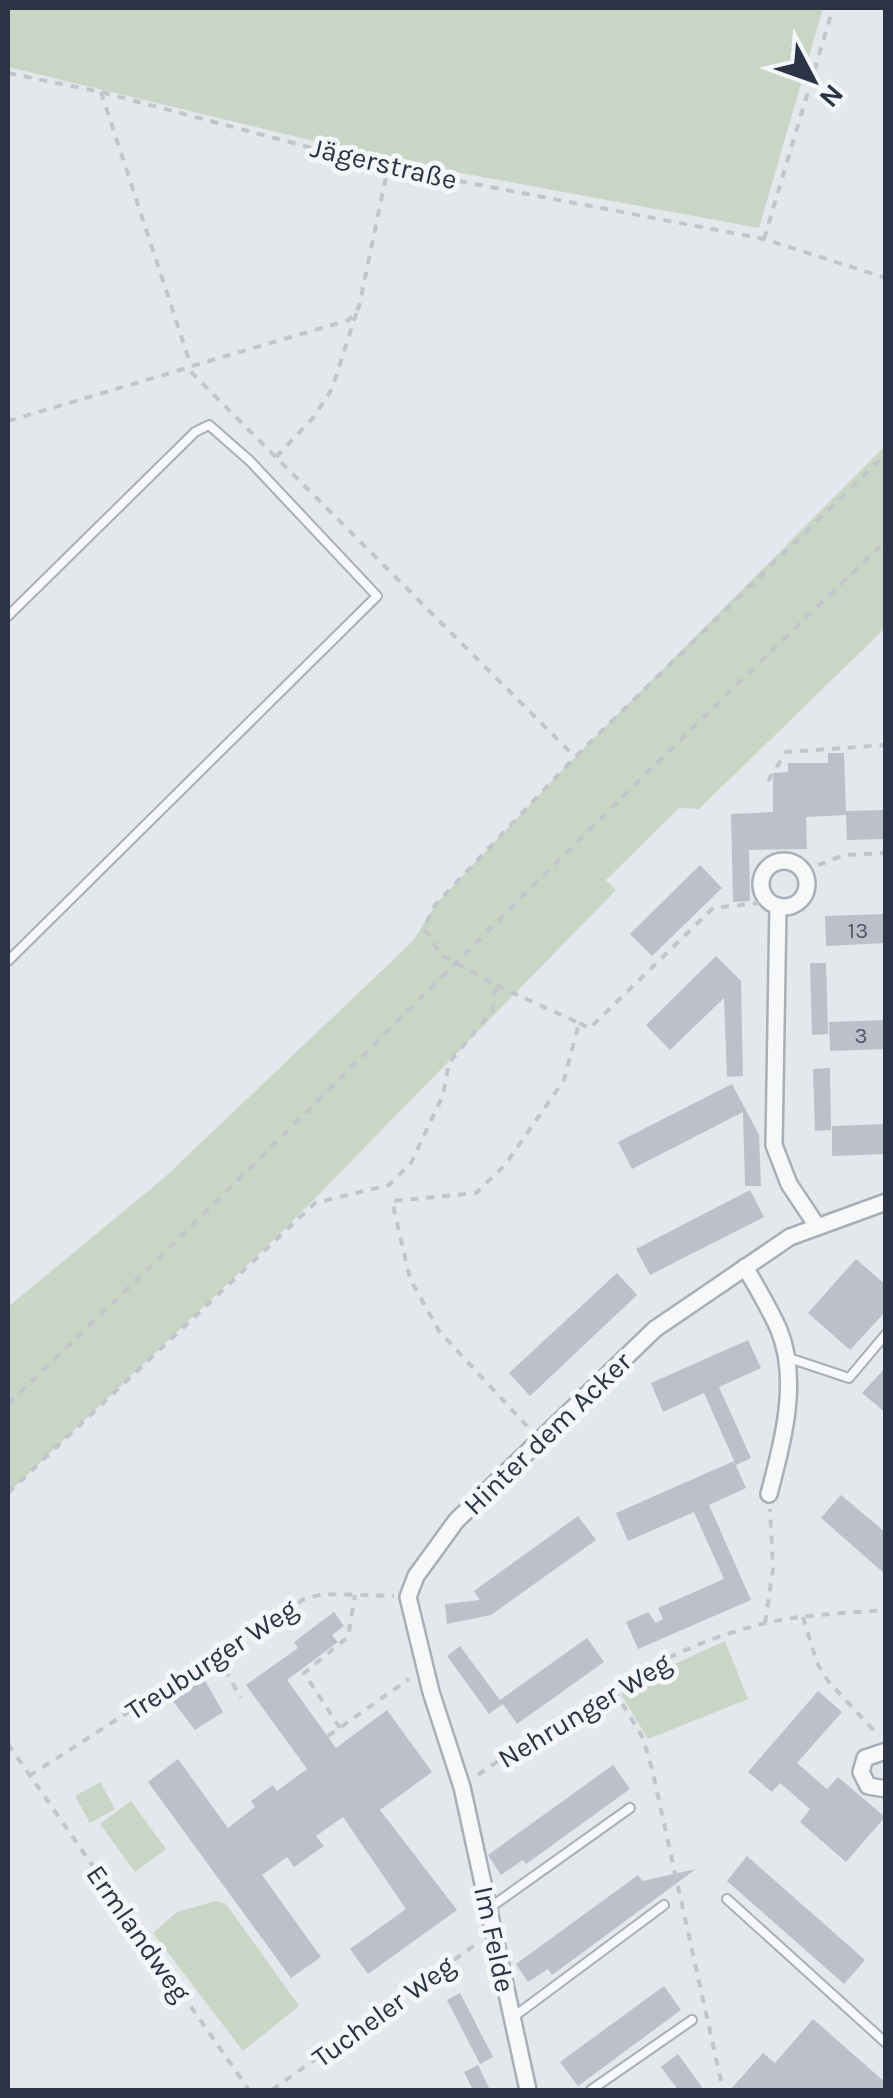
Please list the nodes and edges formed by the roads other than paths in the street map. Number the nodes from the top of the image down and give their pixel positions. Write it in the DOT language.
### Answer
graph roads {
  1 [pos="8,616"];
  2 [pos="773,903"];
  3 [pos="8,961"];
  4 [pos="886,1202"];
  5 [pos="817,1226"];
  6 [pos="746,1267"];
  7 [pos="886,1334"];
  8 [pos="784,1356"];
  9 [pos="770,1494"];
  10 [pos="882,1751"];
  11 [pos="462,1787"];
  12 [pos="886,1789"];
  13 [pos="630,1808"];
  14 [pos="727,1899"];
  15 [pos="664,1905"];
  16 [pos="488,1909"];
  17 [pos="512,2018"];
  18 [pos="692,2020"];
  19 [pos="886,2043"];
  20 [pos="528,2090"];
  21 [pos="591,2090"];
  1 -- 3 [label="lane"];
  2 -- 2 [label="street"];
  2 -- 5 [label="street"];
  4 -- 5 [label="street, Hinter dem Acker"];
  5 -- 6 [label="street, Hinter dem Acker"];
  6 -- 8 [label="street"];
  6 -- 11 [label="street, Hinter dem Acker"];
  7 -- 8 [label="lane"];
  8 -- 9 [label="street"];
  10 -- 12 [label="street"];
  11 -- 16 [label="street, Im Felde"];
  13 -- 16 [label="lane"];
  14 -- 19 [label="lane"];
  15 -- 17 [label="lane"];
  16 -- 17 [label="street, Im Felde"];
  17 -- 20 [label="street, Im Felde"];
  18 -- 21 [label="lane"];
}
